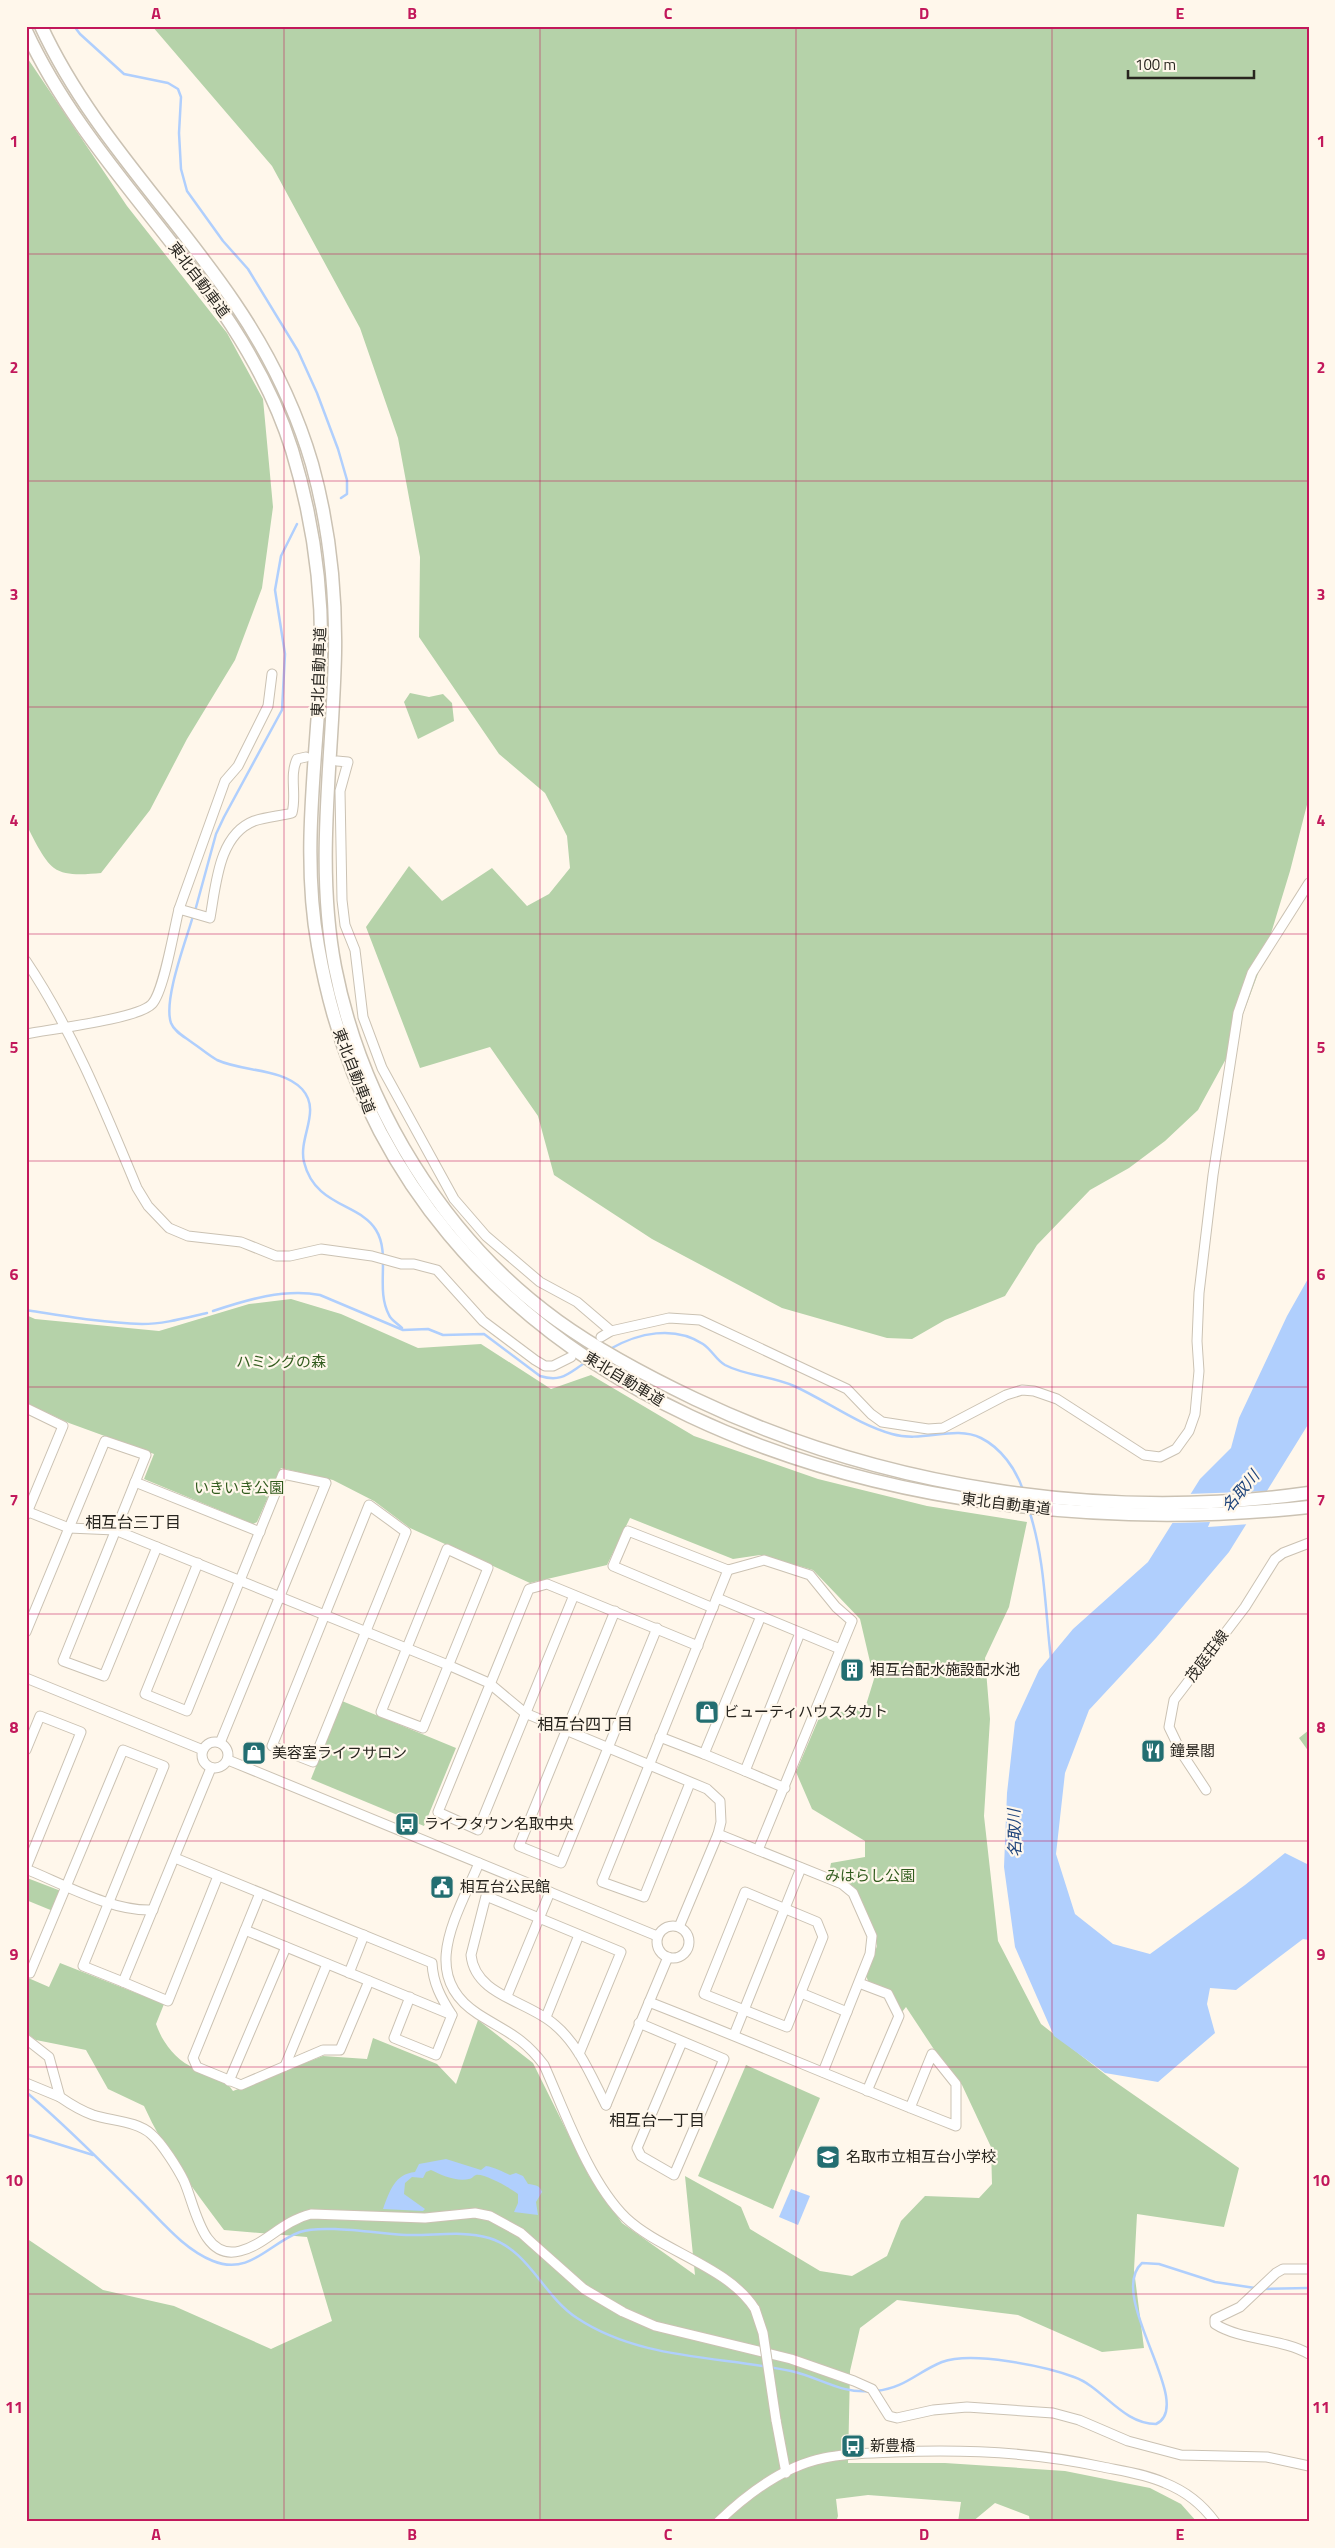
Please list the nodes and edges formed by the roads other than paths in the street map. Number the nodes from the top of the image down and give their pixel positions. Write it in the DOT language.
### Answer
graph roads {
  1 [pos="41,26"];
  2 [pos="26,31"];
  3 [pos="272,674"];
  4 [pos="306,757"];
  5 [pos="338,761"];
  6 [pos="1309,883"];
  7 [pos="183,910"];
  8 [pos="26,961"];
  9 [pos="65,1026"];
  10 [pos="26,1034"];
  11 [pos="611,1331"];
  12 [pos="598,1342"];
  13 [pos="570,1357"];
  14 [pos="26,1408"];
  15 [pos="135,1482"];
  16 [pos="1309,1493"];
  17 [pos="1309,1507"];
  18 [pos="1309,1511"];
  19 [pos="27,1512"];
  20 [pos="1281,1512"];
  21 [pos="69,1528"];
  22 [pos="115,1530"];
  23 [pos="260,1532"];
  24 [pos="1309,1543"];
  25 [pos="158,1547"];
  26 [pos="198,1563"];
  27 [pos="728,1570"];
  28 [pos="240,1580"];
  29 [pos="574,1595"];
  30 [pos="280,1596"];
  31 [pos="717,1598"];
  32 [pos="713,1608"];
  33 [pos="615,1611"];
  34 [pos="324,1614"];
  35 [pos="761,1616"];
  36 [pos="657,1628"];
  37 [pos="26,1632"];
  38 [pos="366,1632"];
  39 [pos="800,1633"];
  40 [pos="698,1646"];
  41 [pos="406,1649"];
  42 [pos="840,1649"];
  43 [pos="448,1665"];
  44 [pos="26,1678"];
  45 [pos="489,1683"];
  46 [pos="525,1713"];
  47 [pos="567,1732"];
  48 [pos="660,1737"];
  49 [pos="220,1743"];
  50 [pos="609,1748"];
  51 [pos="26,1750"];
  52 [pos="203,1750"];
  53 [pos="704,1754"];
  54 [pos="228,1760"];
  55 [pos="649,1765"];
  56 [pos="211,1768"];
  57 [pos="745,1771"];
  58 [pos="690,1783"];
  59 [pos="785,1788"];
  60 [pos="1206,1790"];
  61 [pos="718,1834"];
  62 [pos="758,1850"];
  63 [pos="175,1858"];
  64 [pos="479,1863"];
  65 [pos="26,1868"];
  66 [pos="801,1868"];
  67 [pos="218,1876"];
  68 [pos="67,1885"];
  69 [pos="550,1892"];
  70 [pos="260,1893"];
  71 [pos="109,1902"];
  72 [pos="784,1909"];
  73 [pos="153,1910"];
  74 [pos="538,1919"];
  75 [pos="679,1927"];
  76 [pos="245,1930"];
  77 [pos="364,1935"];
  78 [pos="579,1935"];
  79 [pos="658,1936"];
  80 [pos="286,1947"];
  81 [pos="668,1958"];
  82 [pos="327,1964"];
  83 [pos="26,1972"];
  84 [pos="349,1973"];
  85 [pos="369,1981"];
  86 [pos="123,1982"];
  87 [pos="859,1983"];
  88 [pos="801,1993"];
  89 [pos="507,1996"];
  90 [pos="410,1998"];
  91 [pos="649,2002"];
  92 [pos="744,2010"];
  93 [pos="847,2012"];
  94 [pos="452,2015"];
  95 [pos="546,2017"];
  96 [pos="639,2024"];
  97 [pos="734,2035"];
  98 [pos="26,2039"];
  99 [pos="682,2042"];
  100 [pos="579,2054"];
  101 [pos="285,2066"];
  102 [pos="823,2072"];
  103 [pos="229,2080"];
  104 [pos="26,2082"];
  105 [pos="868,2091"];
  106 [pos="60,2097"];
  107 [pos="910,2108"];
  108 [pos="1309,2268"];
  109 [pos="1309,2354"];
  110 [pos="1309,2466"];
  111 [pos="786,2473"];
  112 [pos="718,2522"];
  113 [pos="1215,2522"];
  1 -- 12 [label="highway, 東北自動車道"];
  2 -- 20 [label="highway, 東北自動車道"];
  3 -- 7 [label="street"];
  4 -- 7 [label="street"];
  5 -- 11 [label="street"];
  6 -- 11 [label="street"];
  7 -- 9 [label="street"];
  8 -- 9 [label="street"];
  9 -- 10 [label="street"];
  9 -- 13 [label="street"];
  11 -- 12 [label="street"];
  12 -- 16 [label="highway, 東北自動車道"];
  14 -- 19 [label="street"];
  15 -- 21 [label="street"];
  15 -- 22 [label="street"];
  15 -- 23 [label="street"];
  17 -- 20 [label="highway, 東北自動車道"];
  18 -- 20 [label="highway"];
  19 -- 21 [label="street"];
  21 -- 22 [label="street"];
  21 -- 37 [label="street"];
  22 -- 25 [label="street"];
  22 -- 25 [label="street"];
  23 -- 28 [label="street"];
  23 -- 30 [label="street"];
  24 -- 60 [label="street, 茂庭荘線"];
  25 -- 26 [label="street"];
  26 -- 28 [label="street"];
  26 -- 28 [label="street"];
  27 -- 31 [label="street"];
  27 -- 32 [label="street"];
  27 -- 42 [label="street"];
  28 -- 30 [label="street"];
  29 -- 33 [label="street"];
  29 -- 45 [label="street"];
  29 -- 46 [label="street"];
  30 -- 34 [label="street"];
  30 -- 49 [label="street"];
  31 -- 32 [label="street"];
  31 -- 35 [label="street"];
  32 -- 40 [label="street"];
  33 -- 36 [label="street"];
  33 -- 47 [label="street"];
  34 -- 38 [label="street"];
  34 -- 38 [label="street"];
  34 -- 38 [label="street"];
  35 -- 39 [label="street"];
  35 -- 53 [label="street"];
  36 -- 40 [label="street"];
  36 -- 50 [label="street"];
  38 -- 41 [label="street"];
  39 -- 42 [label="street"];
  39 -- 57 [label="street"];
  40 -- 48 [label="street"];
  41 -- 43 [label="street"];
  41 -- 43 [label="street"];
  41 -- 43 [label="street"];
  42 -- 59 [label="street"];
  43 -- 45 [label="street"];
  44 -- 52 [label="street"];
  45 -- 46 [label="street"];
  45 -- 46 [label="street"];
  46 -- 47 [label="street"];
  47 -- 50 [label="street"];
  47 -- 50 [label="street"];
  48 -- 53 [label="street"];
  48 -- 55 [label="street"];
  49 -- 52 [label="street"];
  49 -- 54 [label="street"];
  50 -- 55 [label="street"];
  51 -- 65 [label="street"];
  52 -- 56 [label="street"];
  53 -- 57 [label="street"];
  54 -- 56 [label="street"];
  54 -- 64 [label="street"];
  55 -- 58 [label="street"];
  55 -- 58 [label="street"];
  56 -- 63 [label="street"];
  57 -- 59 [label="street"];
  58 -- 61 [label="street"];
  59 -- 62 [label="street"];
  61 -- 62 [label="street"];
  61 -- 75 [label="street"];
  62 -- 66 [label="street"];
  63 -- 67 [label="street"];
  63 -- 73 [label="street"];
  64 -- 69 [label="street"];
  64 -- 111 [label="street, bridge"];
  65 -- 68 [label="street"];
  66 -- 72 [label="street"];
  66 -- 87 [label="street"];
  67 -- 70 [label="street"];
  67 -- 86 [label="street"];
  68 -- 71 [label="street"];
  68 -- 71 [label="street"];
  68 -- 83 [label="street"];
  69 -- 74 [label="street"];
  69 -- 79 [label="street"];
  70 -- 76 [label="street"];
  70 -- 77 [label="street"];
  71 -- 73 [label="street"];
  71 -- 86 [label="street"];
  72 -- 88 [label="street"];
  72 -- 92 [label="street"];
  72 -- 92 [label="street"];
  73 -- 86 [label="street"];
  74 -- 78 [label="street"];
  74 -- 89 [label="street"];
  74 -- 89 [label="street"];
  75 -- 79 [label="street"];
  75 -- 81 [label="street"];
  76 -- 80 [label="street"];
  76 -- 103 [label="street"];
  77 -- 84 [label="street"];
  77 -- 94 [label="street"];
  78 -- 95 [label="street"];
  78 -- 100 [label="street"];
  79 -- 81 [label="street"];
  80 -- 82 [label="street"];
  80 -- 103 [label="street"];
  81 -- 91 [label="street"];
  82 -- 84 [label="street"];
  82 -- 101 [label="street"];
  84 -- 85 [label="street"];
  85 -- 90 [label="street"];
  85 -- 101 [label="street"];
  87 -- 93 [label="street"];
  87 -- 105 [label="street"];
  88 -- 92 [label="street"];
  88 -- 93 [label="street"];
  89 -- 95 [label="street"];
  90 -- 94 [label="street"];
  90 -- 94 [label="street"];
  91 -- 96 [label="street"];
  91 -- 97 [label="street"];
  92 -- 97 [label="street"];
  93 -- 102 [label="street"];
  95 -- 100 [label="street"];
  96 -- 99 [label="street"];
  96 -- 100 [label="street"];
  97 -- 102 [label="street"];
  98 -- 106 [label="street"];
  99 -- 99 [label="street"];
  101 -- 103 [label="street"];
  102 -- 105 [label="street"];
  104 -- 106 [label="street"];
  105 -- 107 [label="street"];
  106 -- 110 [label="street"];
  107 -- 107 [label="street"];
  108 -- 109 [label="street"];
  111 -- 112 [label="street"];
  111 -- 113 [label="street"];
}
